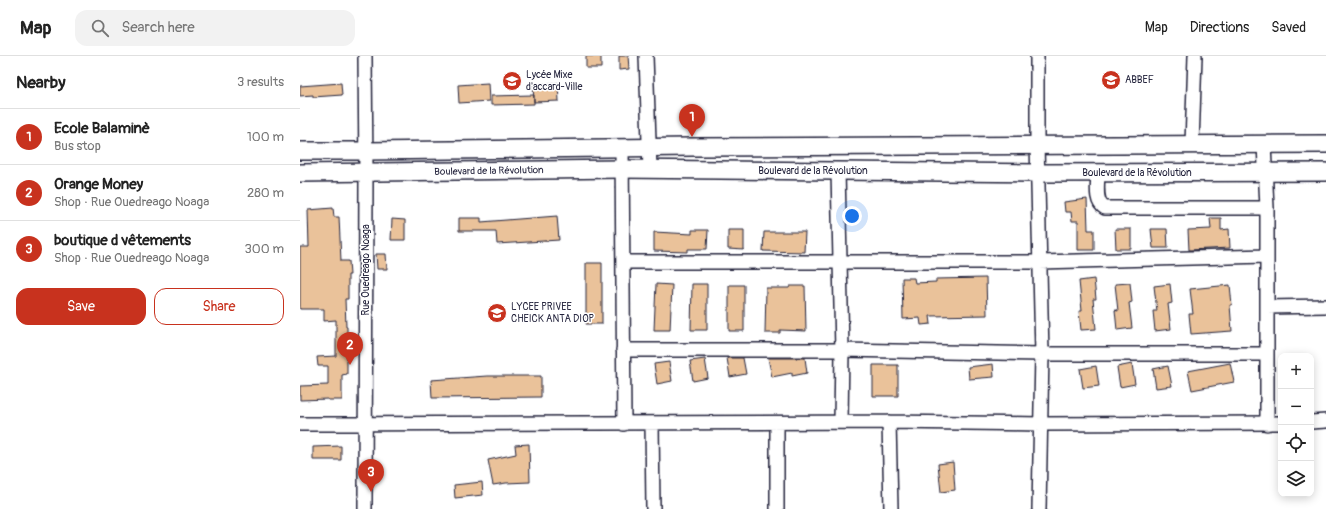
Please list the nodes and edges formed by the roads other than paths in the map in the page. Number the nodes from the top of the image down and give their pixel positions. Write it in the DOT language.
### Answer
graph roads {
  1 [pos="365,56"];
  2 [pos="646,56"];
  3 [pos="1037,56"];
  4 [pos="1195,56"];
  5 [pos="1037,144"];
  6 [pos="1192,144"];
  7 [pos="1264,144"];
  8 [pos="1326,144"];
  9 [pos="622,147"];
  10 [pos="649,147"];
  11 [pos="300,151"];
  12 [pos="366,151"];
  13 [pos="621,169"];
  14 [pos="650,169"];
  15 [pos="838,171"];
  16 [pos="366,172"];
  17 [pos="1098,172"];
  18 [pos="1326,172"];
  19 [pos="300,173"];
  20 [pos="1038,173"];
  21 [pos="1265,173"];
  22 [pos="1267,208"];
  23 [pos="1267,256"];
  24 [pos="840,261"];
  25 [pos="623,262"];
  26 [pos="1040,262"];
  27 [pos="1326,306"];
  28 [pos="1267,307"];
  29 [pos="623,350"];
  30 [pos="842,350"];
  31 [pos="1042,354"];
  32 [pos="1267,354"];
  33 [pos="1326,421"];
  34 [pos="841,422"];
  35 [pos="889,422"];
  36 [pos="1314,422"];
  37 [pos="777,423"];
  38 [pos="1278,423"];
  39 [pos="300,424"];
  40 [pos="624,424"];
  41 [pos="652,424"];
  42 [pos="1041,424"];
  43 [pos="1267,424"];
  44 [pos="365,425"];
  45 [pos="365,509"];
  46 [pos="653,509"];
  47 [pos="778,509"];
  48 [pos="891,509"];
  49 [pos="1039,509"];
  1 -- 12 [label="street, Rue Ouedreago Noaga"];
  2 -- 10 [label="street"];
  3 -- 5 [label="street"];
  4 -- 6 [label="street"];
  5 -- 6 [label="main road"];
  5 -- 10 [label="main road"];
  5 -- 20 [label="street"];
  6 -- 7 [label="main road"];
  7 -- 8 [label="main road"];
  7 -- 21 [label="street"];
  9 -- 10 [label="main road"];
  9 -- 12 [label="main road"];
  9 -- 13 [label="street"];
  10 -- 14 [label="street"];
  11 -- 12 [label="main road"];
  12 -- 16 [label="street, Rue Ouedreago Noaga"];
  13 -- 14 [label="main road, Boulevard de la Révolution"];
  13 -- 16 [label="main road, Boulevard de la Révolution"];
  13 -- 25 [label="street"];
  14 -- 15 [label="main road, Boulevard de la Révolution"];
  15 -- 20 [label="main road, Boulevard de la Révolution"];
  15 -- 24 [label="street"];
  16 -- 19 [label="main road, Boulevard de la Révolution"];
  16 -- 44 [label="street, Rue Ouedreago Noaga"];
  17 -- 20 [label="main road, Boulevard de la Révolution"];
  17 -- 21 [label="main road, Boulevard de la Révolution"];
  17 -- 22 [label="street"];
  18 -- 21 [label="main road, Boulevard de la Révolution"];
  20 -- 26 [label="street"];
  21 -- 22 [label="street"];
  22 -- 23 [label="street"];
  23 -- 26 [label="street"];
  23 -- 28 [label="street"];
  24 -- 25 [label="street"];
  24 -- 26 [label="street"];
  24 -- 30 [label="street"];
  25 -- 29 [label="street"];
  26 -- 31 [label="street"];
  27 -- 28 [label="street"];
  28 -- 32 [label="street"];
  29 -- 30 [label="street"];
  29 -- 40 [label="street"];
  30 -- 31 [label="street"];
  30 -- 34 [label="street"];
  31 -- 32 [label="street"];
  31 -- 42 [label="street"];
  32 -- 43 [label="street"];
  33 -- 36 [label="street"];
  34 -- 35 [label="street"];
  34 -- 37 [label="street"];
  35 -- 42 [label="street"];
  35 -- 48 [label="street"];
  37 -- 41 [label="street"];
  37 -- 47 [label="street"];
  38 -- 43 [label="street"];
  39 -- 44 [label="street"];
  40 -- 41 [label="street"];
  40 -- 44 [label="street"];
  41 -- 46 [label="street"];
  42 -- 43 [label="street"];
  42 -- 49 [label="street"];
  44 -- 45 [label="street, Rue Ouedreago Noaga"];
}
